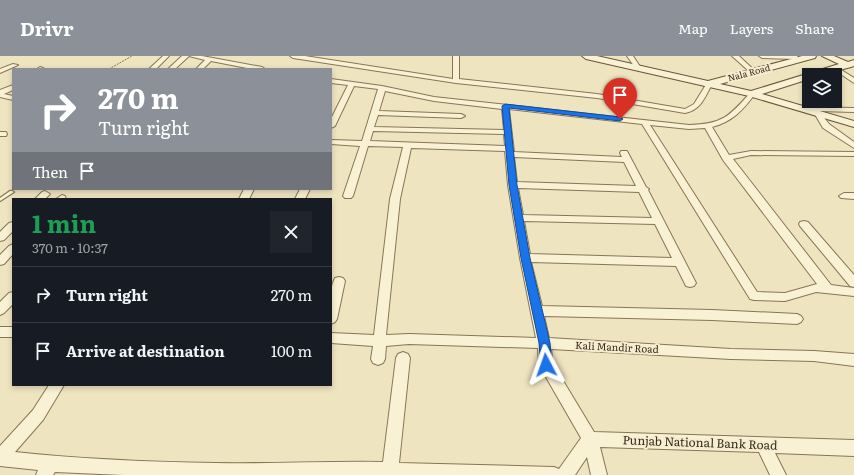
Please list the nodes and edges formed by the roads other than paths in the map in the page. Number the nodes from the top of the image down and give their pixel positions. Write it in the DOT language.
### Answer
graph roads {
  1 [pos="166,56"];
  2 [pos="186,56"];
  3 [pos="192,56"];
  4 [pos="293,56"];
  5 [pos="343,56"];
  6 [pos="456,56"];
  7 [pos="586,56"];
  8 [pos="630,56"];
  9 [pos="735,56"];
  10 [pos="762,56"];
  11 [pos="812,56"];
  12 [pos="826,56"];
  13 [pos="796,57"];
  14 [pos="209,60"];
  15 [pos="220,62"];
  16 [pos="333,62"];
  17 [pos="837,64"];
  18 [pos="15,65"];
  19 [pos="852,65"];
  20 [pos="240,67"];
  21 [pos="153,68"];
  22 [pos="172,68"];
  23 [pos="200,68"];
  24 [pos="214,68"];
  25 [pos="251,68"];
  26 [pos="327,68"];
  27 [pos="638,68"];
  28 [pos="827,68"];
  29 [pos="0,71"];
  30 [pos="12,72"];
  31 [pos="753,72"];
  32 [pos="0,77"];
  33 [pos="802,77"];
  34 [pos="12,81"];
  35 [pos="332,81"];
  36 [pos="456,81"];
  37 [pos="854,81"];
  38 [pos="352,84"];
  39 [pos="713,85"];
  40 [pos="0,87"];
  41 [pos="12,88"];
  42 [pos="382,88"];
  43 [pos="0,94"];
  44 [pos="750,94"];
  45 [pos="12,98"];
  46 [pos="505,106"];
  47 [pos="854,110"];
  48 [pos="811,111"];
  49 [pos="375,113"];
  50 [pos="461,116"];
  51 [pos="644,122"];
  52 [pos="332,124"];
  53 [pos="854,124"];
  54 [pos="708,127"];
  55 [pos="370,129"];
  56 [pos="402,129"];
  57 [pos="507,132"];
  58 [pos="332,142"];
  59 [pos="365,144"];
  60 [pos="403,145"];
  61 [pos="854,146"];
  62 [pos="509,151"];
  63 [pos="854,154"];
  64 [pos="726,158"];
  65 [pos="513,185"];
  66 [pos="644,190"];
  67 [pos="12,192"];
  68 [pos="348,196"];
  69 [pos="844,196"];
  70 [pos="854,196"];
  71 [pos="0,200"];
  72 [pos="518,218"];
  73 [pos="658,222"];
  74 [pos="804,224"];
  75 [pos="12,226"];
  76 [pos="0,238"];
  77 [pos="0,246"];
  78 [pos="12,247"];
  79 [pos="12,248"];
  80 [pos="525,258"];
  81 [pos="0,261"];
  82 [pos="680,262"];
  83 [pos="339,282"];
  84 [pos="690,283"];
  85 [pos="854,283"];
  86 [pos="828,290"];
  87 [pos="854,292"];
  88 [pos="12,297"];
  89 [pos="0,310"];
  90 [pos="538,311"];
  91 [pos="332,314"];
  92 [pos="797,320"];
  93 [pos="0,332"];
  94 [pos="12,332"];
  95 [pos="332,338"];
  96 [pos="379,341"];
  97 [pos="544,343"];
  98 [pos="403,358"];
  99 [pos="378,359"];
  100 [pos="854,360"];
  101 [pos="56,386"];
  102 [pos="590,439"];
  103 [pos="763,445"];
  104 [pos="854,448"];
  105 [pos="0,458"];
  106 [pos="47,469"];
  107 [pos="94,470"];
  108 [pos="390,470"];
  109 [pos="345,472"];
  110 [pos="216,473"];
  111 [pos="479,474"];
  112 [pos="554,475"];
  113 [pos="565,475"];
  114 [pos="599,475"];
  115 [pos="778,475"];
  1 -- 21 [label="street"];
  2 -- 22 [label="street"];
  3 -- 14 [label="street"];
  4 -- 16 [label="street"];
  5 -- 16 [label="street"];
  6 -- 36 [label="street"];
  7 -- 27 [label="street"];
  8 -- 27 [label="street"];
  9 -- 31 [label="street"];
  10 -- 13 [label="street"];
  11 -- 13 [label="street, Nala Road"];
  12 -- 17 [label="street"];
  13 -- 31 [label="street, Nala Road"];
  14 -- 15 [label="street"];
  14 -- 23 [label="street"];
  15 -- 20 [label="street"];
  15 -- 24 [label="street"];
  16 -- 26 [label="street"];
  16 -- 36 [label="street"];
  17 -- 19 [label="street"];
  17 -- 28 [label="street"];
  17 -- 37 [label="street"];
  18 -- 29 [label="street"];
  20 -- 25 [label="street"];
  27 -- 39 [label="street"];
  30 -- 32 [label="street"];
  31 -- 39 [label="street, Nala Road"];
  33 -- 44 [label="street"];
  34 -- 40 [label="street"];
  35 -- 38 [label="street"];
  36 -- 39 [label="street"];
  38 -- 42 [label="street"];
  38 -- 52 [label="street"];
  39 -- 44 [label="street"];
  41 -- 43 [label="street"];
  42 -- 46 [label="street"];
  42 -- 49 [label="street"];
  43 -- 45 [label="street"];
  44 -- 48 [label="street"];
  44 -- 54 [label="street"];
  46 -- 51 [label="street"];
  46 -- 57 [label="street"];
  47 -- 48 [label="street"];
  48 -- 53 [label="street"];
  48 -- 61 [label="street"];
  49 -- 50 [label="street"];
  49 -- 55 [label="street"];
  51 -- 54 [label="street"];
  51 -- 86 [label="street"];
  54 -- 64 [label="street"];
  55 -- 56 [label="street"];
  55 -- 59 [label="street"];
  56 -- 57 [label="street"];
  56 -- 60 [label="street"];
  57 -- 62 [label="street"];
  58 -- 59 [label="street"];
  59 -- 60 [label="street"];
  59 -- 68 [label="street"];
  60 -- 62 [label="street"];
  60 -- 96 [label="street"];
  62 -- 65 [label="street"];
  62 -- 66 [label="street"];
  63 -- 64 [label="street"];
  64 -- 86 [label="street"];
  65 -- 66 [label="street"];
  65 -- 72 [label="street"];
  66 -- 73 [label="street"];
  67 -- 71 [label="lane"];
  69 -- 70 [label="street"];
  72 -- 73 [label="street"];
  72 -- 80 [label="street"];
  73 -- 82 [label="street"];
  74 -- 85 [label="street"];
  75 -- 76 [label="street"];
  77 -- 78 [label="street"];
  79 -- 81 [label="street"];
  80 -- 82 [label="street"];
  80 -- 90 [label="street"];
  82 -- 84 [label="street"];
  83 -- 91 [label="street"];
  86 -- 87 [label="street"];
  88 -- 89 [label="street"];
  90 -- 92 [label="street"];
  90 -- 97 [label="street"];
  93 -- 94 [label="street"];
  95 -- 96 [label="street, Kali Mandir Road"];
  96 -- 97 [label="street, Kali Mandir Road"];
  96 -- 99 [label="street"];
  97 -- 100 [label="street, Kali Mandir Road"];
  97 -- 102 [label="street"];
  98 -- 108 [label="street"];
  101 -- 105 [label="street"];
  102 -- 103 [label="street, Punjab National Bank Road"];
  102 -- 113 [label="street"];
  102 -- 114 [label="street"];
  103 -- 104 [label="street, Punjab National Bank Road"];
  103 -- 115 [label="street"];
  105 -- 106 [label="street"];
  106 -- 107 [label="street"];
  107 -- 110 [label="street"];
  108 -- 109 [label="street"];
  108 -- 111 [label="street"];
  109 -- 110 [label="street"];
  111 -- 112 [label="street"];
}
